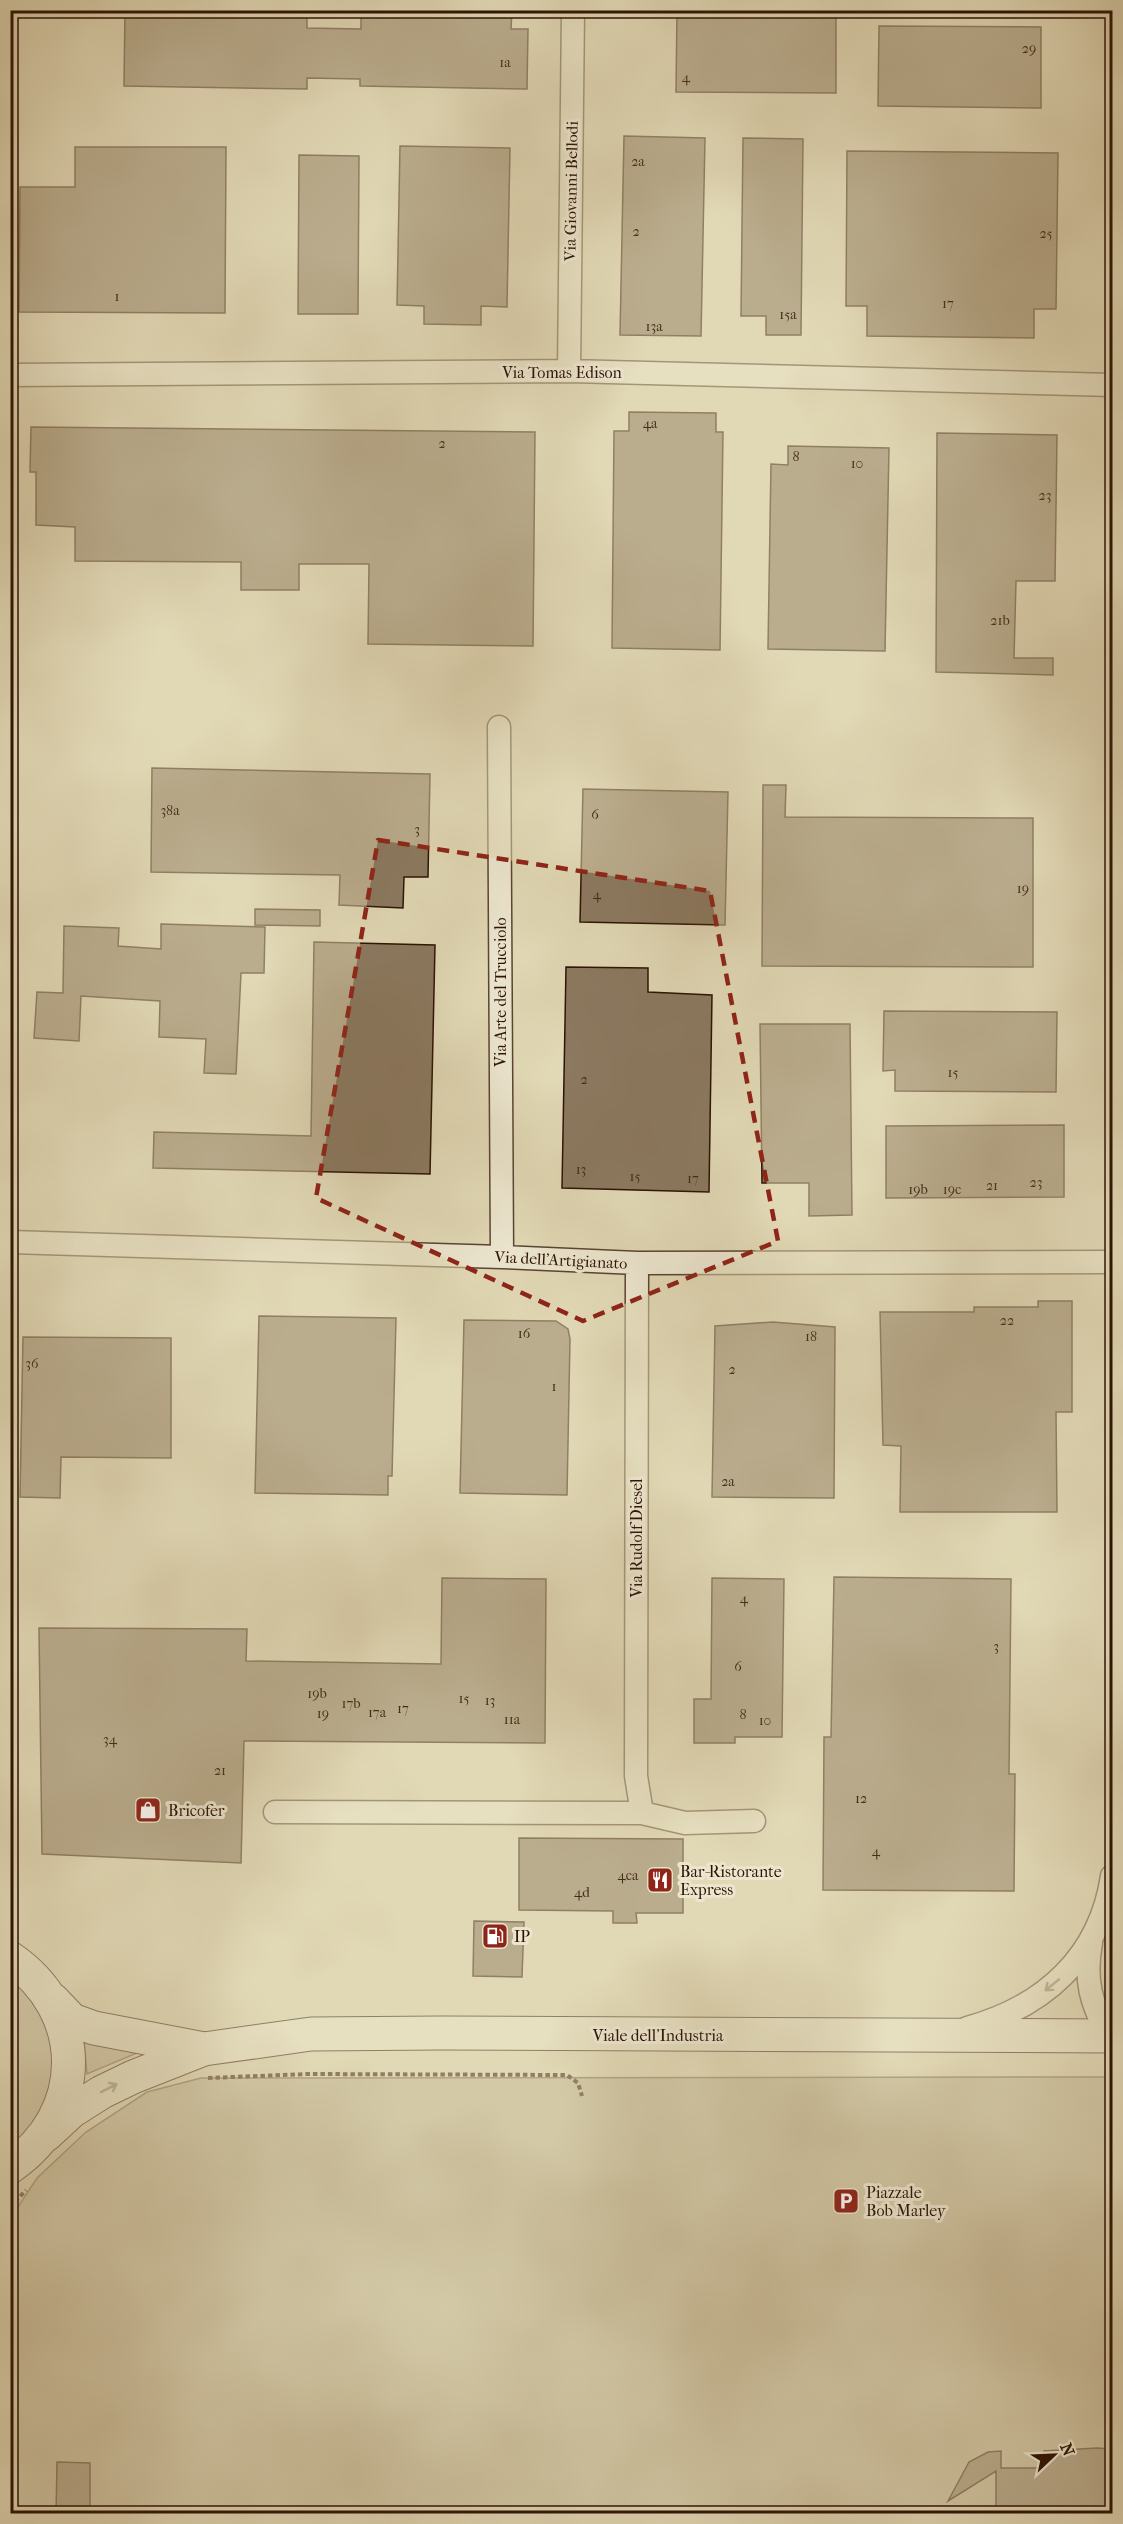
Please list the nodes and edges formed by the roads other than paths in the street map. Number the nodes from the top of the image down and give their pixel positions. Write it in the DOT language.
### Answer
graph roads {
  1 [pos="573,10"];
  2 [pos="569,370"];
  3 [pos="10,375"];
  4 [pos="1113,385"];
  5 [pos="499,727"];
  6 [pos="10,1242"];
  7 [pos="502,1257"];
  8 [pos="1113,1262"];
  9 [pos="637,1263"];
  10 [pos="274,1812"];
  11 [pos="642,1813"];
  12 [pos="754,1821"];
  13 [pos="1113,1876"];
  14 [pos="1091,1942"];
  15 [pos="10,1958"];
  16 [pos="52,1999"];
  17 [pos="1111,2034"];
  18 [pos="930,2035"];
  19 [pos="202,2064"];
  20 [pos="46,2135"];
  21 [pos="21,2176"];
  1 -- 2 [label="street, Via Giovanni Bellodi"];
  2 -- 3 [label="street, Via Tomas Edison"];
  2 -- 4 [label="street, Via Tomas Edison"];
  5 -- 7 [label="street, Via Arte del Trucciolo"];
  6 -- 7 [label="street, Via dell'Artigianato"];
  7 -- 9 [label="street, Via dell'Artigianato"];
  8 -- 9 [label="street, Via dell'Artigianato"];
  9 -- 11 [label="street, Via Rudolf Diesel"];
  10 -- 11 [label="street"];
  11 -- 12 [label="street"];
  13 -- 14 [label="street"];
  14 -- 17 [label="street"];
  14 -- 18 [label="street, one-way"];
  15 -- 16 [label="street"];
  16 -- 19 [label="street, Viale dell'Industria"];
  16 -- 20 [label="street"];
  17 -- 18 [label="street, Viale dell'Industria"];
  18 -- 19 [label="street, Viale dell'Industria"];
  20 -- 19 [label="street, Viale dell'Industria, one-way"];
  20 -- 21 [label="street, Viale dell'Industria"];
}
